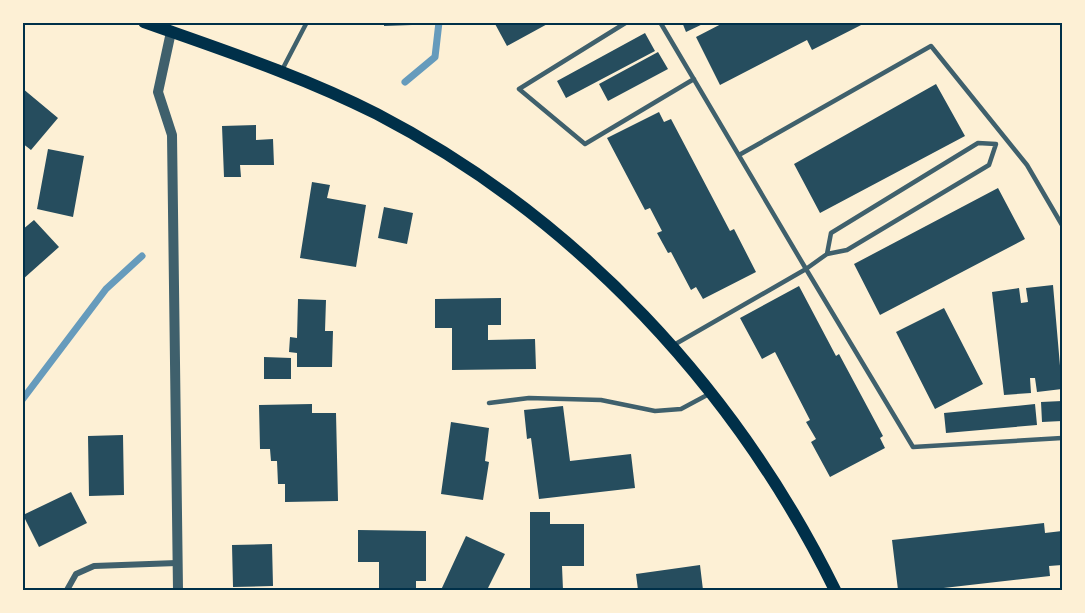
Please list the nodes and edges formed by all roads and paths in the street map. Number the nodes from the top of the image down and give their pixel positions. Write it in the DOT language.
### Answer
graph roads {
  1 [pos="144,22"];
  2 [pos="307,22"];
  3 [pos="627,22"];
  4 [pos="660,22"];
  5 [pos="171,32"];
  6 [pos="282,70"];
  7 [pos="694,79"];
  8 [pos="1005,138"];
  9 [pos="996,144"];
  10 [pos="739,155"];
  11 [pos="1062,225"];
  12 [pos="827,254"];
  13 [pos="806,269"];
  14 [pos="672,346"];
  15 [pos="712,393"];
  16 [pos="489,403"];
  17 [pos="1062,438"];
  18 [pos="177,563"];
  19 [pos="67,591"];
  20 [pos="178,591"];
  21 [pos="835,591"];
  1 -- 5 [label="main road"];
  2 -- 6 [label="lane"];
  3 -- 7 [label="lane"];
  4 -- 7 [label="lane"];
  5 -- 6 [label="main road"];
  5 -- 18 [label="street"];
  6 -- 14 [label="main road"];
  7 -- 10 [label="lane"];
  8 -- 9 [label="lane"];
  8 -- 10 [label="lane"];
  8 -- 11 [label="lane"];
  9 -- 12 [label="lane"];
  9 -- 12 [label="lane"];
  10 -- 13 [label="lane"];
  12 -- 13 [label="lane"];
  13 -- 14 [label="lane"];
  13 -- 17 [label="lane"];
  14 -- 15 [label="main road"];
  15 -- 16 [label="lane"];
  15 -- 21 [label="main road"];
  18 -- 19 [label="street"];
  18 -- 20 [label="street"];
}
